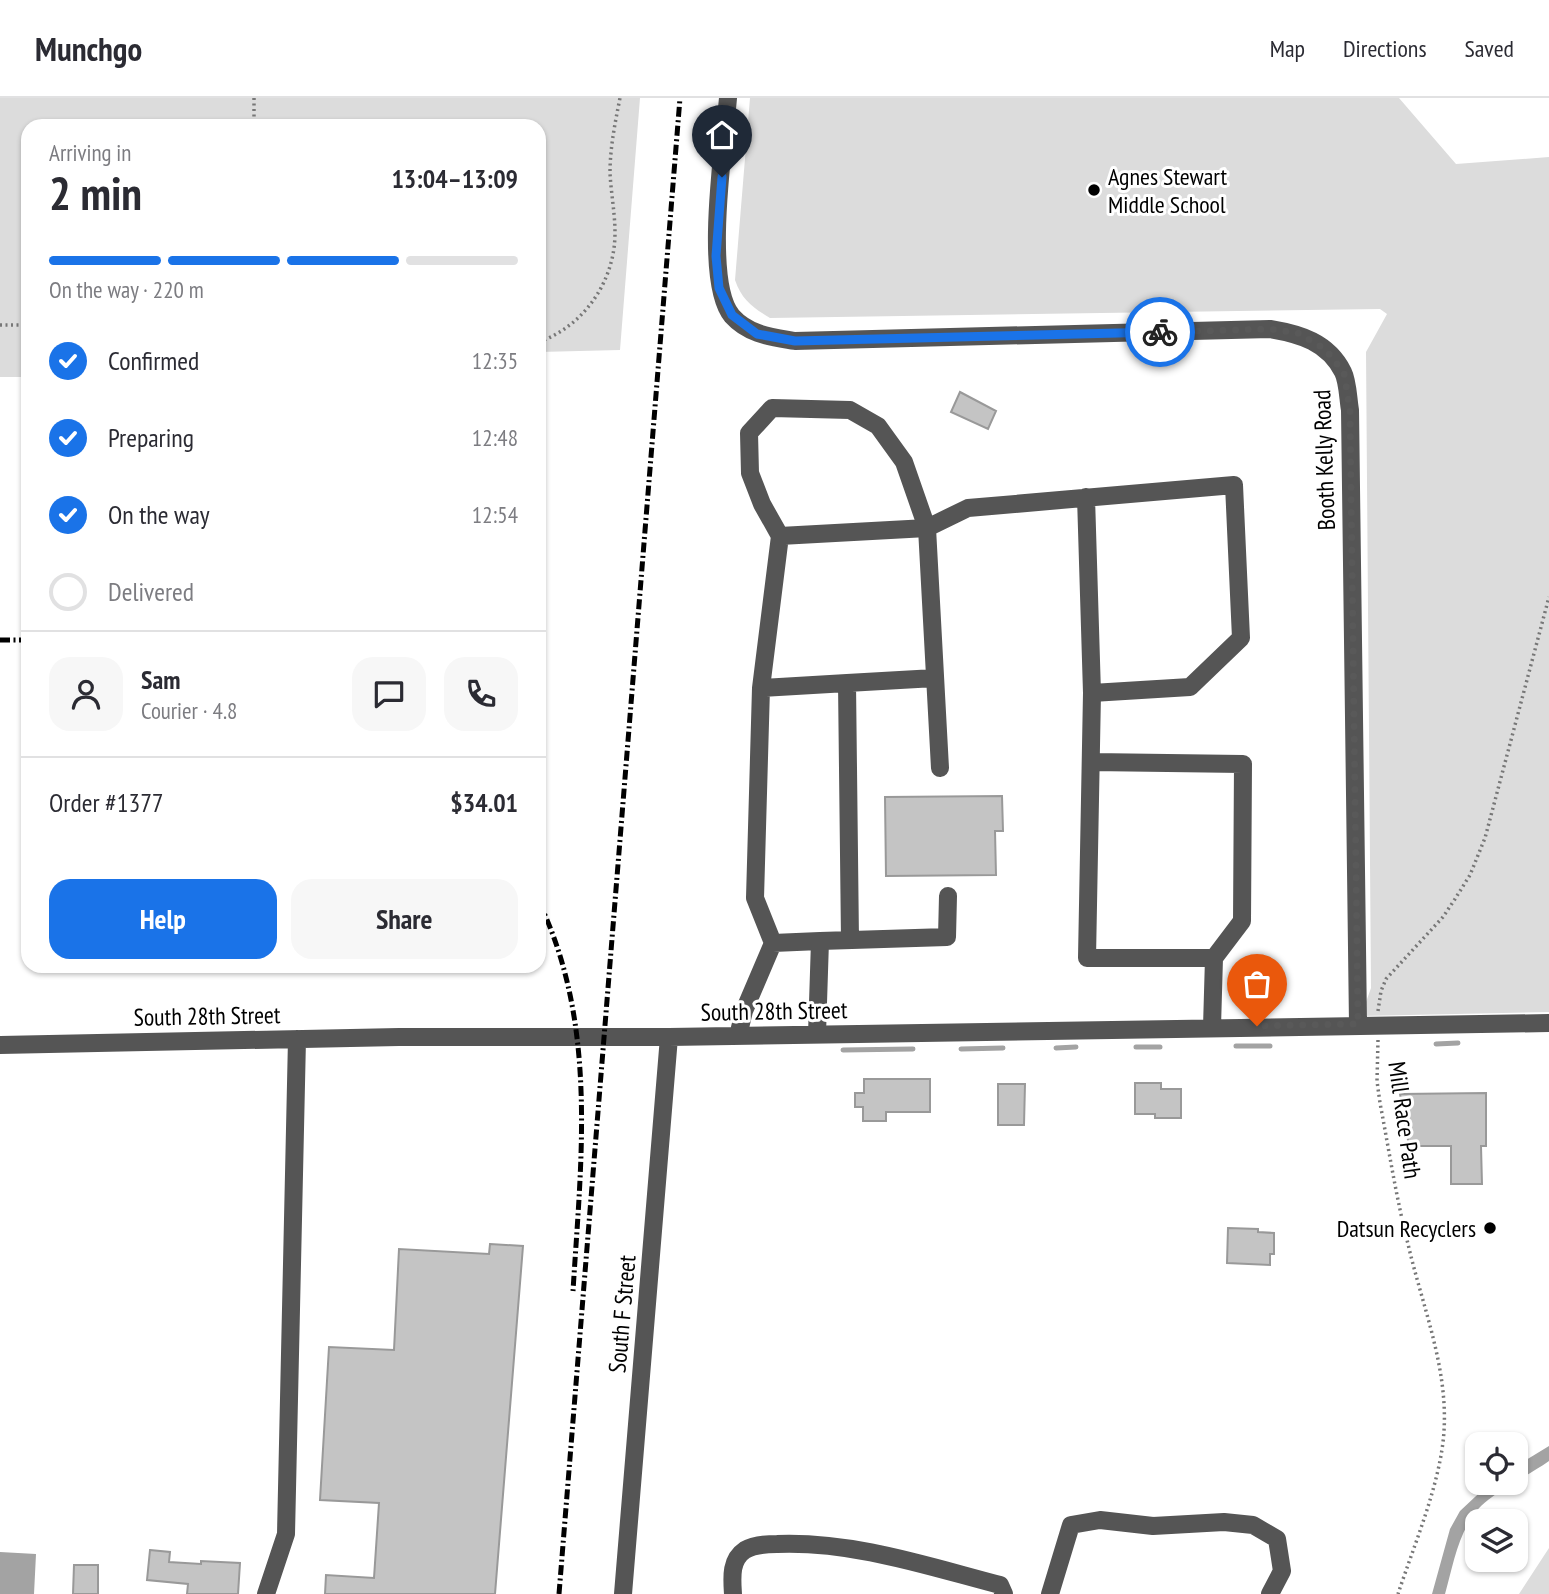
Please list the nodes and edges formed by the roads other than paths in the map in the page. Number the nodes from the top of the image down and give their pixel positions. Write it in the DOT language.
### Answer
graph roads {
  1 [pos="728,98"];
  2 [pos="1086,497"];
  3 [pos="927,528"];
  4 [pos="780,536"];
  5 [pos="936,678"];
  6 [pos="847,683"];
  7 [pos="761,688"];
  8 [pos="1092,693"];
  9 [pos="1092,762"];
  10 [pos="940,768"];
  11 [pos="948,896"];
  12 [pos="850,940"];
  13 [pos="820,941"];
  14 [pos="773,943"];
  15 [pos="1214,958"];
  16 [pos="1549,1023"];
  17 [pos="1358,1024"];
  18 [pos="1212,1027"];
  19 [pos="817,1034"];
  20 [pos="738,1036"];
  21 [pos="669,1037"];
  22 [pos="297,1039"];
  23 [pos="0,1045"];
  24 [pos="266,1594"];
  25 [pos="623,1594"];
  26 [pos="733,1594"];
  27 [pos="1004,1594"];
  28 [pos="1050,1594"];
  29 [pos="1270,1594"];
  1 -- 17 [label="street, Booth Kelly Road"];
  2 -- 3 [label="street"];
  2 -- 8 [label="street"];
  2 -- 8 [label="street"];
  3 -- 4 [label="street"];
  3 -- 4 [label="street"];
  3 -- 5 [label="street"];
  4 -- 7 [label="street"];
  5 -- 6 [label="street"];
  5 -- 10 [label="street"];
  6 -- 7 [label="street"];
  6 -- 12 [label="street"];
  7 -- 14 [label="street"];
  8 -- 9 [label="street"];
  9 -- 15 [label="street"];
  9 -- 15 [label="street"];
  11 -- 12 [label="street"];
  12 -- 13 [label="street"];
  13 -- 14 [label="street"];
  13 -- 19 [label="street"];
  14 -- 20 [label="street"];
  15 -- 18 [label="street"];
  16 -- 17 [label="street, South 28th Street"];
  17 -- 18 [label="street, South 28th Street"];
  18 -- 19 [label="street, South 28th Street"];
  19 -- 20 [label="street, South 28th Street"];
  20 -- 21 [label="street, South 28th Street"];
  21 -- 22 [label="street, South 28th Street"];
  21 -- 25 [label="street, South F Street"];
  22 -- 23 [label="street, South 28th Street"];
  22 -- 24 [label="street"];
  26 -- 27 [label="street"];
  28 -- 29 [label="street"];
}
